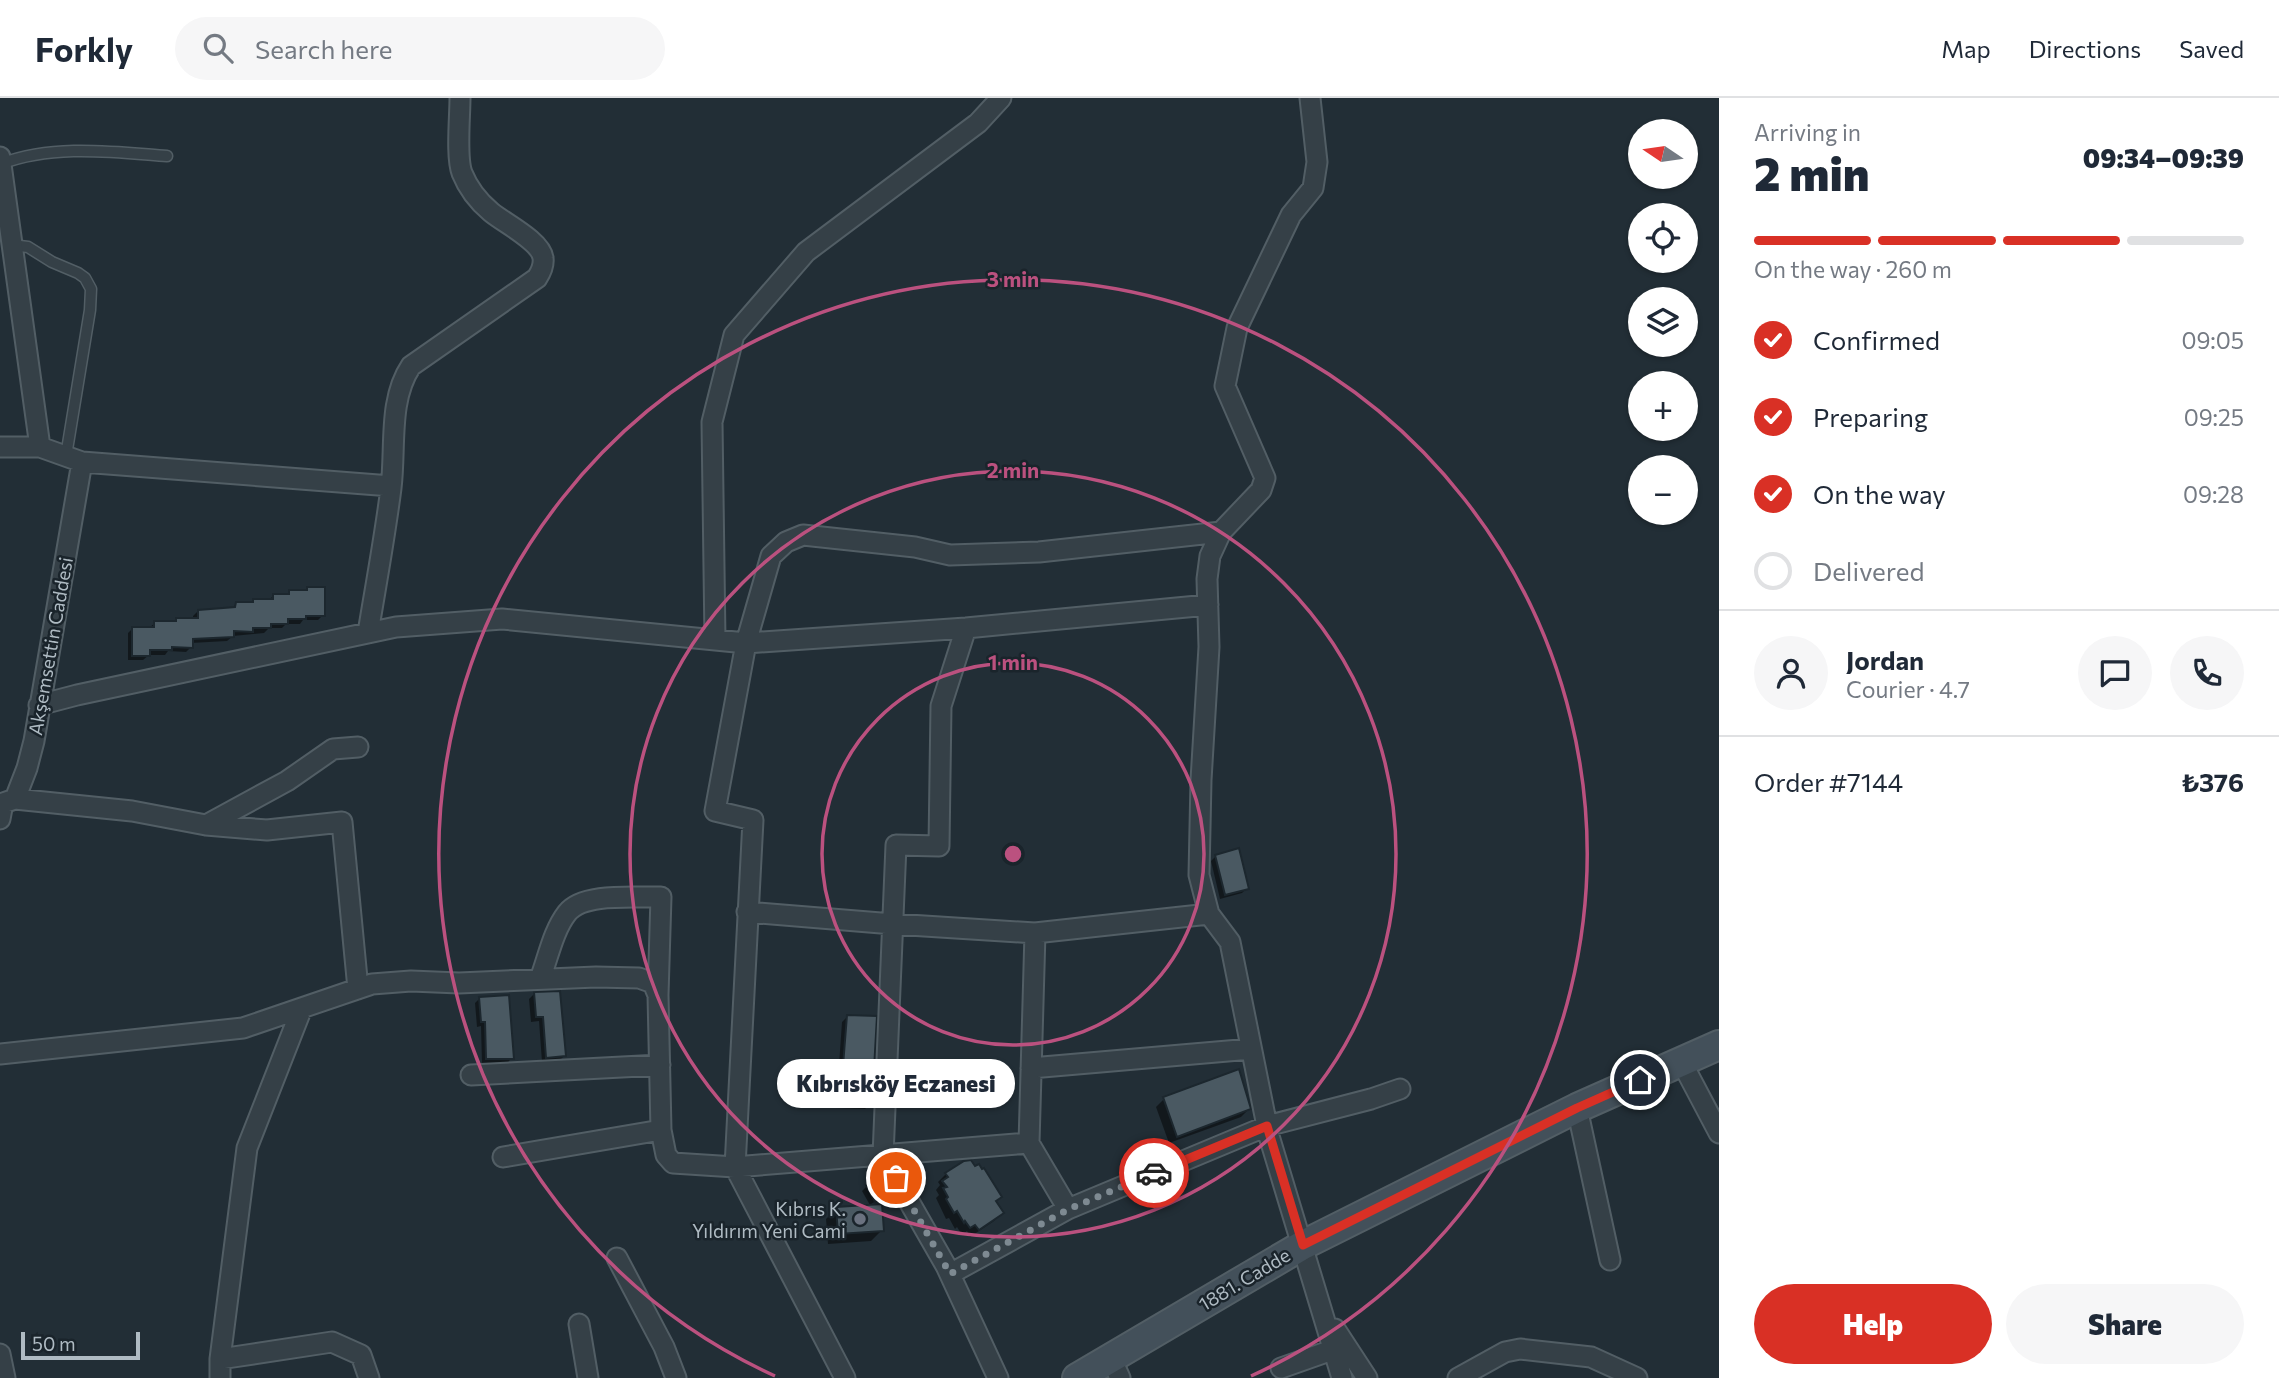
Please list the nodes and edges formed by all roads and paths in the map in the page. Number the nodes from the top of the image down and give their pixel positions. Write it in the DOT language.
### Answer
graph roads {
  1 [pos="460,98"];
  2 [pos="1001,98"];
  3 [pos="1310,98"];
  4 [pos="167,156"];
  5 [pos="1,161"];
  6 [pos="11,245"];
  7 [pos="0,447"];
  8 [pos="40,447"];
  9 [pos="74,459"];
  10 [pos="391,486"];
  11 [pos="1221,532"];
  12 [pos="1208,605"];
  13 [pos="966,628"];
  14 [pos="368,633"];
  15 [pos="715,640"];
  16 [pos="746,643"];
  17 [pos="39,705"];
  18 [pos="358,747"];
  19 [pos="5,806"];
  20 [pos="206,825"];
  21 [pos="747,912"];
  22 [pos="1209,914"];
  23 [pos="892,924"];
  24 [pos="1035,933"];
  25 [pos="540,979"];
  26 [pos="358,989"];
  27 [pos="658,995"];
  28 [pos="302,1009"];
  29 [pos="1719,1045"];
  30 [pos="1251,1049"];
  31 [pos="0,1054"];
  32 [pos="1681,1062"];
  33 [pos="660,1065"];
  34 [pos="1031,1068"];
  35 [pos="471,1075"];
  36 [pos="1400,1089"];
  37 [pos="1577,1108"];
  38 [pos="1267,1126"];
  39 [pos="661,1130"];
  40 [pos="1719,1133"];
  41 [pos="1029,1143"];
  42 [pos="883,1156"];
  43 [pos="503,1157"];
  44 [pos="735,1167"];
  45 [pos="1069,1209"];
  46 [pos="1303,1245"];
  47 [pos="617,1258"];
  48 [pos="1610,1260"];
  49 [pos="950,1274"];
  50 [pos="1322,1307"];
  51 [pos="579,1324"];
  52 [pos="1335,1349"];
  53 [pos="0,1354"];
  54 [pos="220,1368"];
  55 [pos="1115,1368"];
  56 [pos="1280,1368"];
  57 [pos="5,1378"];
  58 [pos="369,1378"];
  59 [pos="588,1378"];
  60 [pos="676,1378"];
  61 [pos="845,1378"];
  62 [pos="998,1378"];
  63 [pos="1077,1378"];
  64 [pos="1342,1378"];
  65 [pos="1367,1378"];
  66 [pos="1458,1378"];
  67 [pos="1637,1378"];
  1 -- 10 [label="street"];
  2 -- 15 [label="street"];
  3 -- 11 [label="street"];
  4 -- 5 [label="lane"];
  5 -- 6 [label="street"];
  6 -- 8 [label="street"];
  6 -- 9 [label="lane"];
  7 -- 8 [label="street"];
  8 -- 9 [label="street"];
  9 -- 10 [label="street"];
  9 -- 17 [label="street, Akşemsettin Caddesi"];
  10 -- 14 [label="street"];
  11 -- 12 [label="street"];
  11 -- 16 [label="street"];
  12 -- 13 [label="street"];
  12 -- 22 [label="street"];
  13 -- 16 [label="street"];
  13 -- 23 [label="street"];
  14 -- 15 [label="street"];
  14 -- 17 [label="street"];
  15 -- 16 [label="street"];
  16 -- 21 [label="street"];
  17 -- 19 [label="street, Akşemsettin Caddesi"];
  18 -- 20 [label="street"];
  19 -- 20 [label="street"];
  20 -- 26 [label="street"];
  21 -- 23 [label="street"];
  21 -- 44 [label="street"];
  22 -- 24 [label="street"];
  22 -- 30 [label="street"];
  23 -- 24 [label="street"];
  23 -- 42 [label="street"];
  24 -- 34 [label="street"];
  25 -- 26 [label="street"];
  25 -- 27 [label="street"];
  25 -- 27 [label="street"];
  26 -- 28 [label="street"];
  27 -- 33 [label="street"];
  28 -- 31 [label="street"];
  28 -- 54 [label="street"];
  29 -- 32 [label="street, 1881. Cadde"];
  30 -- 34 [label="street"];
  30 -- 38 [label="street"];
  32 -- 37 [label="street, 1881. Cadde"];
  32 -- 40 [label="street"];
  33 -- 35 [label="street"];
  33 -- 39 [label="street"];
  34 -- 41 [label="street"];
  36 -- 38 [label="street"];
  37 -- 46 [label="street, 1881. Cadde"];
  37 -- 48 [label="street"];
  38 -- 45 [label="street"];
  38 -- 46 [label="street"];
  39 -- 43 [label="street"];
  39 -- 44 [label="street"];
  41 -- 42 [label="street"];
  41 -- 45 [label="street"];
  42 -- 44 [label="street"];
  42 -- 49 [label="street"];
  44 -- 61 [label="street"];
  45 -- 49 [label="street"];
  46 -- 50 [label="street"];
  46 -- 55 [label="street, 1881. Cadde"];
  47 -- 60 [label="street"];
  49 -- 62 [label="street"];
  50 -- 52 [label="street"];
  50 -- 65 [label="street"];
  51 -- 59 [label="street"];
  52 -- 56 [label="street"];
  52 -- 64 [label="street"];
  53 -- 57 [label="street"];
  54 -- 58 [label="street"];
  55 -- 63 [label="street, 1881. Cadde"];
  66 -- 67 [label="street"];
}
